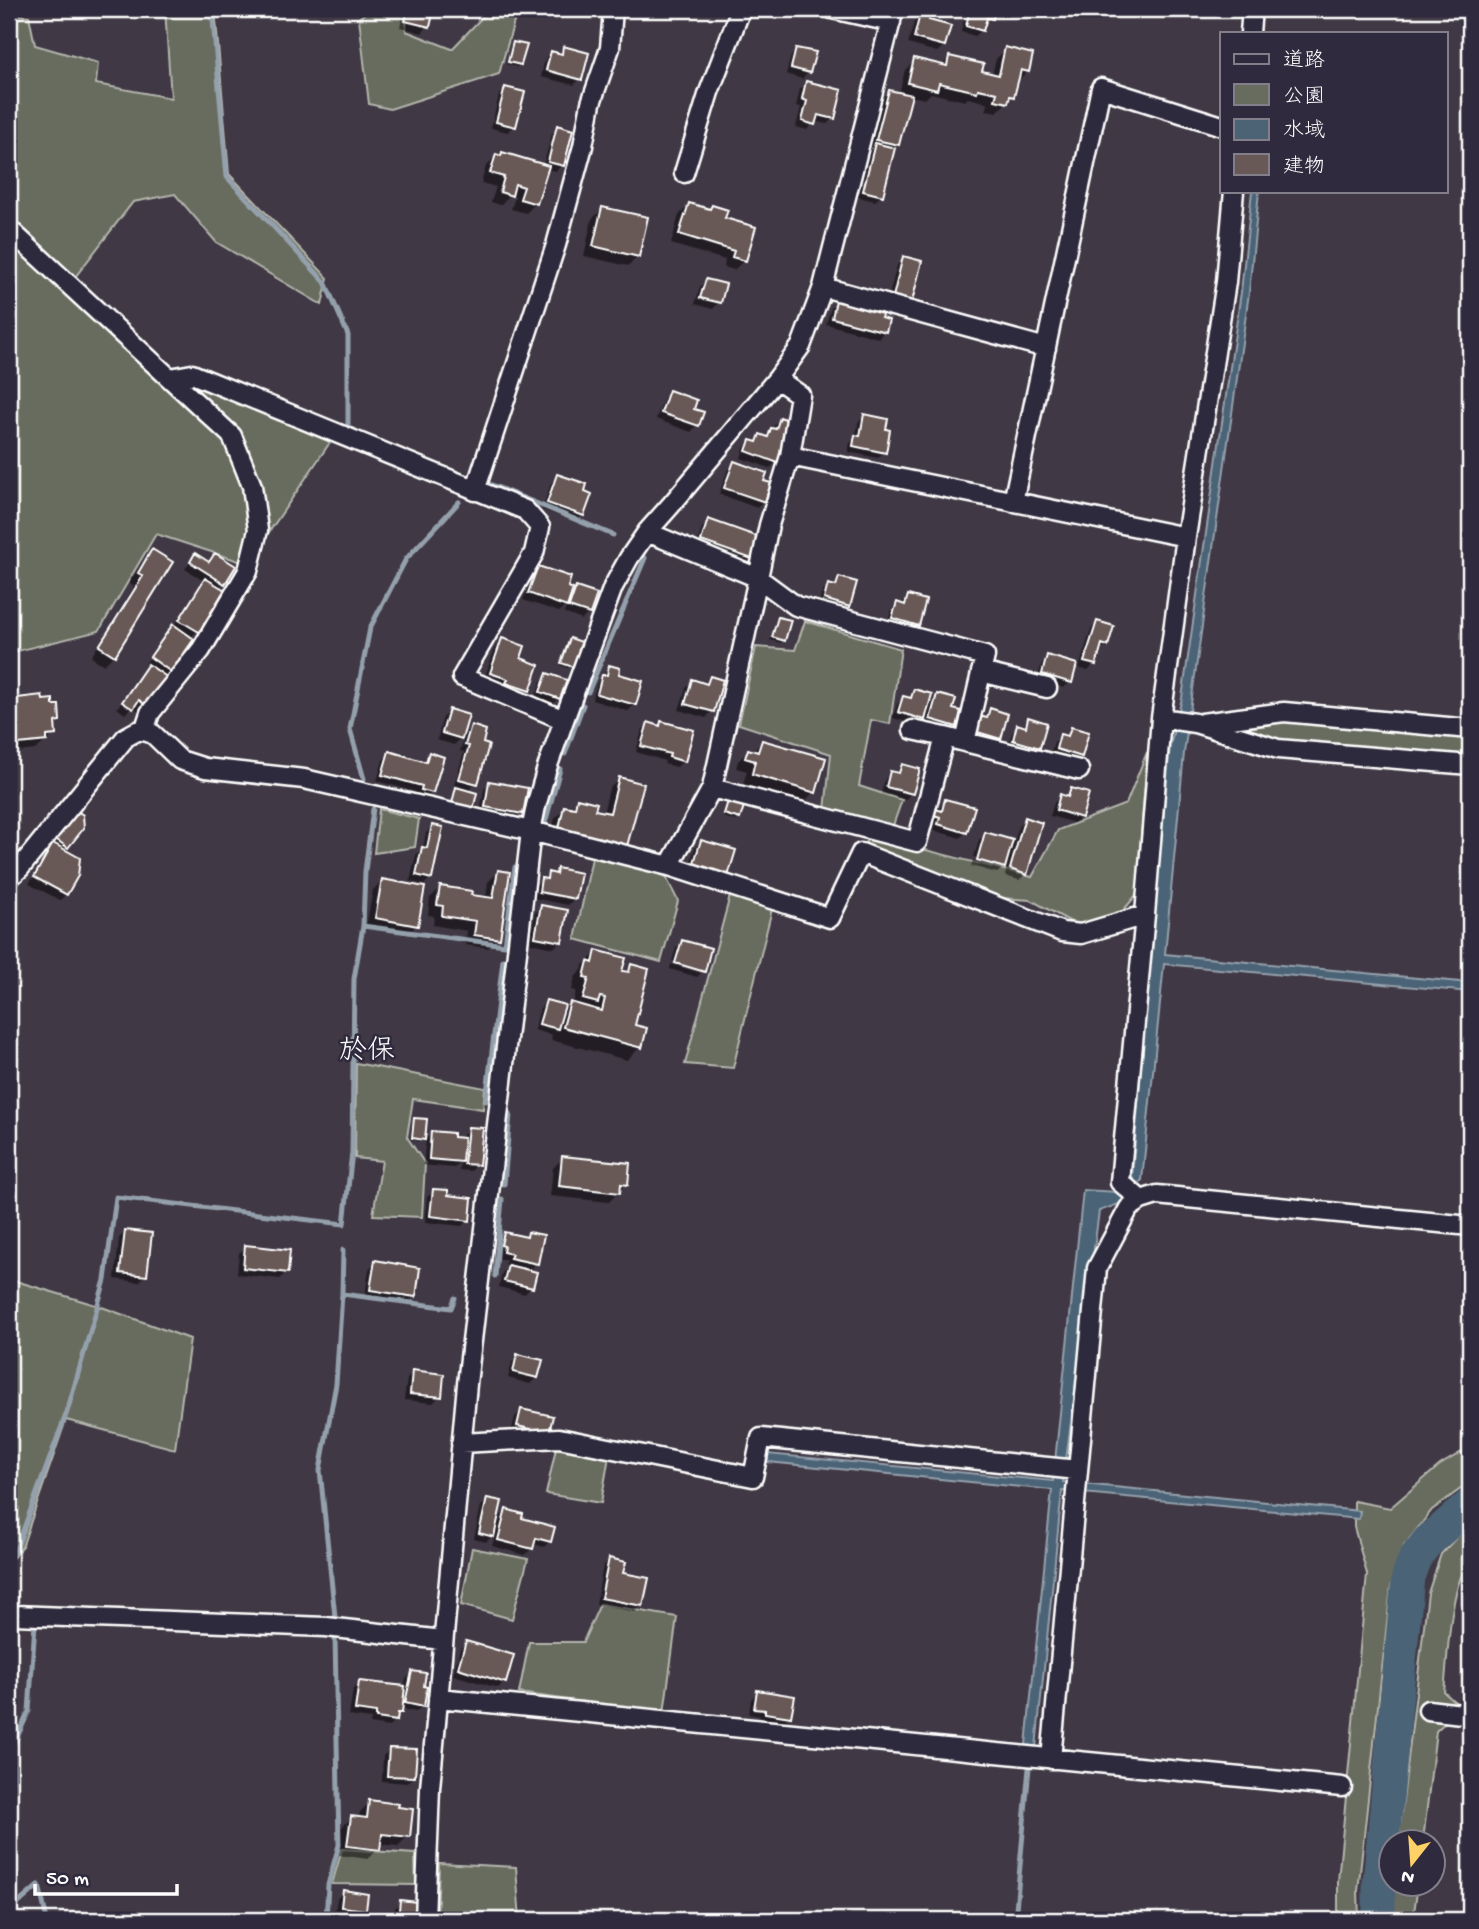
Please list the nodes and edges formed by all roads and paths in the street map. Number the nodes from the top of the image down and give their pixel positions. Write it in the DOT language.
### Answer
graph roads {
  1 [pos="613,9"];
  2 [pos="741,9"];
  3 [pos="832,9"];
  4 [pos="1252,9"];
  5 [pos="893,15"];
  6 [pos="1250,32"];
  7 [pos="1220,124"];
  8 [pos="684,173"];
  9 [pos="1234,192"];
  10 [pos="9,229"];
  11 [pos="823,287"];
  12 [pos="1046,348"];
  13 [pos="170,378"];
  14 [pos="777,379"];
  15 [pos="790,456"];
  16 [pos="475,491"];
  17 [pos="1013,502"];
  18 [pos="647,532"];
  19 [pos="1186,537"];
  20 [pos="758,578"];
  21 [pos="981,672"];
  22 [pos="1047,688"];
  23 [pos="1161,718"];
  24 [pos="564,720"];
  25 [pos="1195,723"];
  26 [pos="1470,729"];
  27 [pos="914,730"];
  28 [pos="144,731"];
  29 [pos="945,737"];
  30 [pos="965,742"];
  31 [pos="1470,765"];
  32 [pos="1079,770"];
  33 [pos="712,788"];
  34 [pos="531,831"];
  35 [pos="669,866"];
  36 [pos="9,878"];
  37 [pos="1145,915"];
  38 [pos="1141,1199"];
  39 [pos="1470,1226"];
  40 [pos="461,1443"];
  41 [pos="1070,1476"];
  42 [pos="9,1613"];
  43 [pos="443,1640"];
  44 [pos="438,1698"];
  45 [pos="1428,1710"];
  46 [pos="1470,1715"];
  47 [pos="1051,1759"];
  48 [pos="1342,1787"];
  49 [pos="425,1920"];
  1 -- 16 [label="street"];
  2 -- 8 [label="street"];
  3 -- 5 [label="street"];
  4 -- 6 [label="street"];
  5 -- 11 [label="street"];
  7 -- 12 [label="street"];
  9 -- 19 [label="street"];
  10 -- 13 [label="street"];
  11 -- 12 [label="street"];
  11 -- 14 [label="street"];
  12 -- 17 [label="street"];
  13 -- 16 [label="street"];
  13 -- 28 [label="street"];
  14 -- 15 [label="street"];
  14 -- 18 [label="street"];
  15 -- 17 [label="street"];
  15 -- 20 [label="street"];
  16 -- 24 [label="street"];
  17 -- 19 [label="street"];
  18 -- 20 [label="street"];
  18 -- 24 [label="street"];
  19 -- 23 [label="street"];
  20 -- 21 [label="street"];
  20 -- 33 [label="street"];
  21 -- 22 [label="street"];
  21 -- 30 [label="street"];
  23 -- 25 [label="street"];
  23 -- 37 [label="street"];
  24 -- 34 [label="street"];
  25 -- 26 [label="street"];
  25 -- 31 [label="street"];
  27 -- 29 [label="street"];
  28 -- 34 [label="street"];
  28 -- 36 [label="street"];
  29 -- 30 [label="street"];
  29 -- 33 [label="street"];
  30 -- 32 [label="street"];
  33 -- 35 [label="street"];
  34 -- 35 [label="street"];
  34 -- 40 [label="street"];
  35 -- 37 [label="street"];
  37 -- 38 [label="street"];
  38 -- 39 [label="street"];
  38 -- 41 [label="street"];
  40 -- 41 [label="street"];
  40 -- 43 [label="street"];
  41 -- 47 [label="street"];
  42 -- 43 [label="street"];
  43 -- 44 [label="street"];
  44 -- 47 [label="street"];
  44 -- 49 [label="street"];
  45 -- 46 [label="street"];
  47 -- 48 [label="street"];
}
